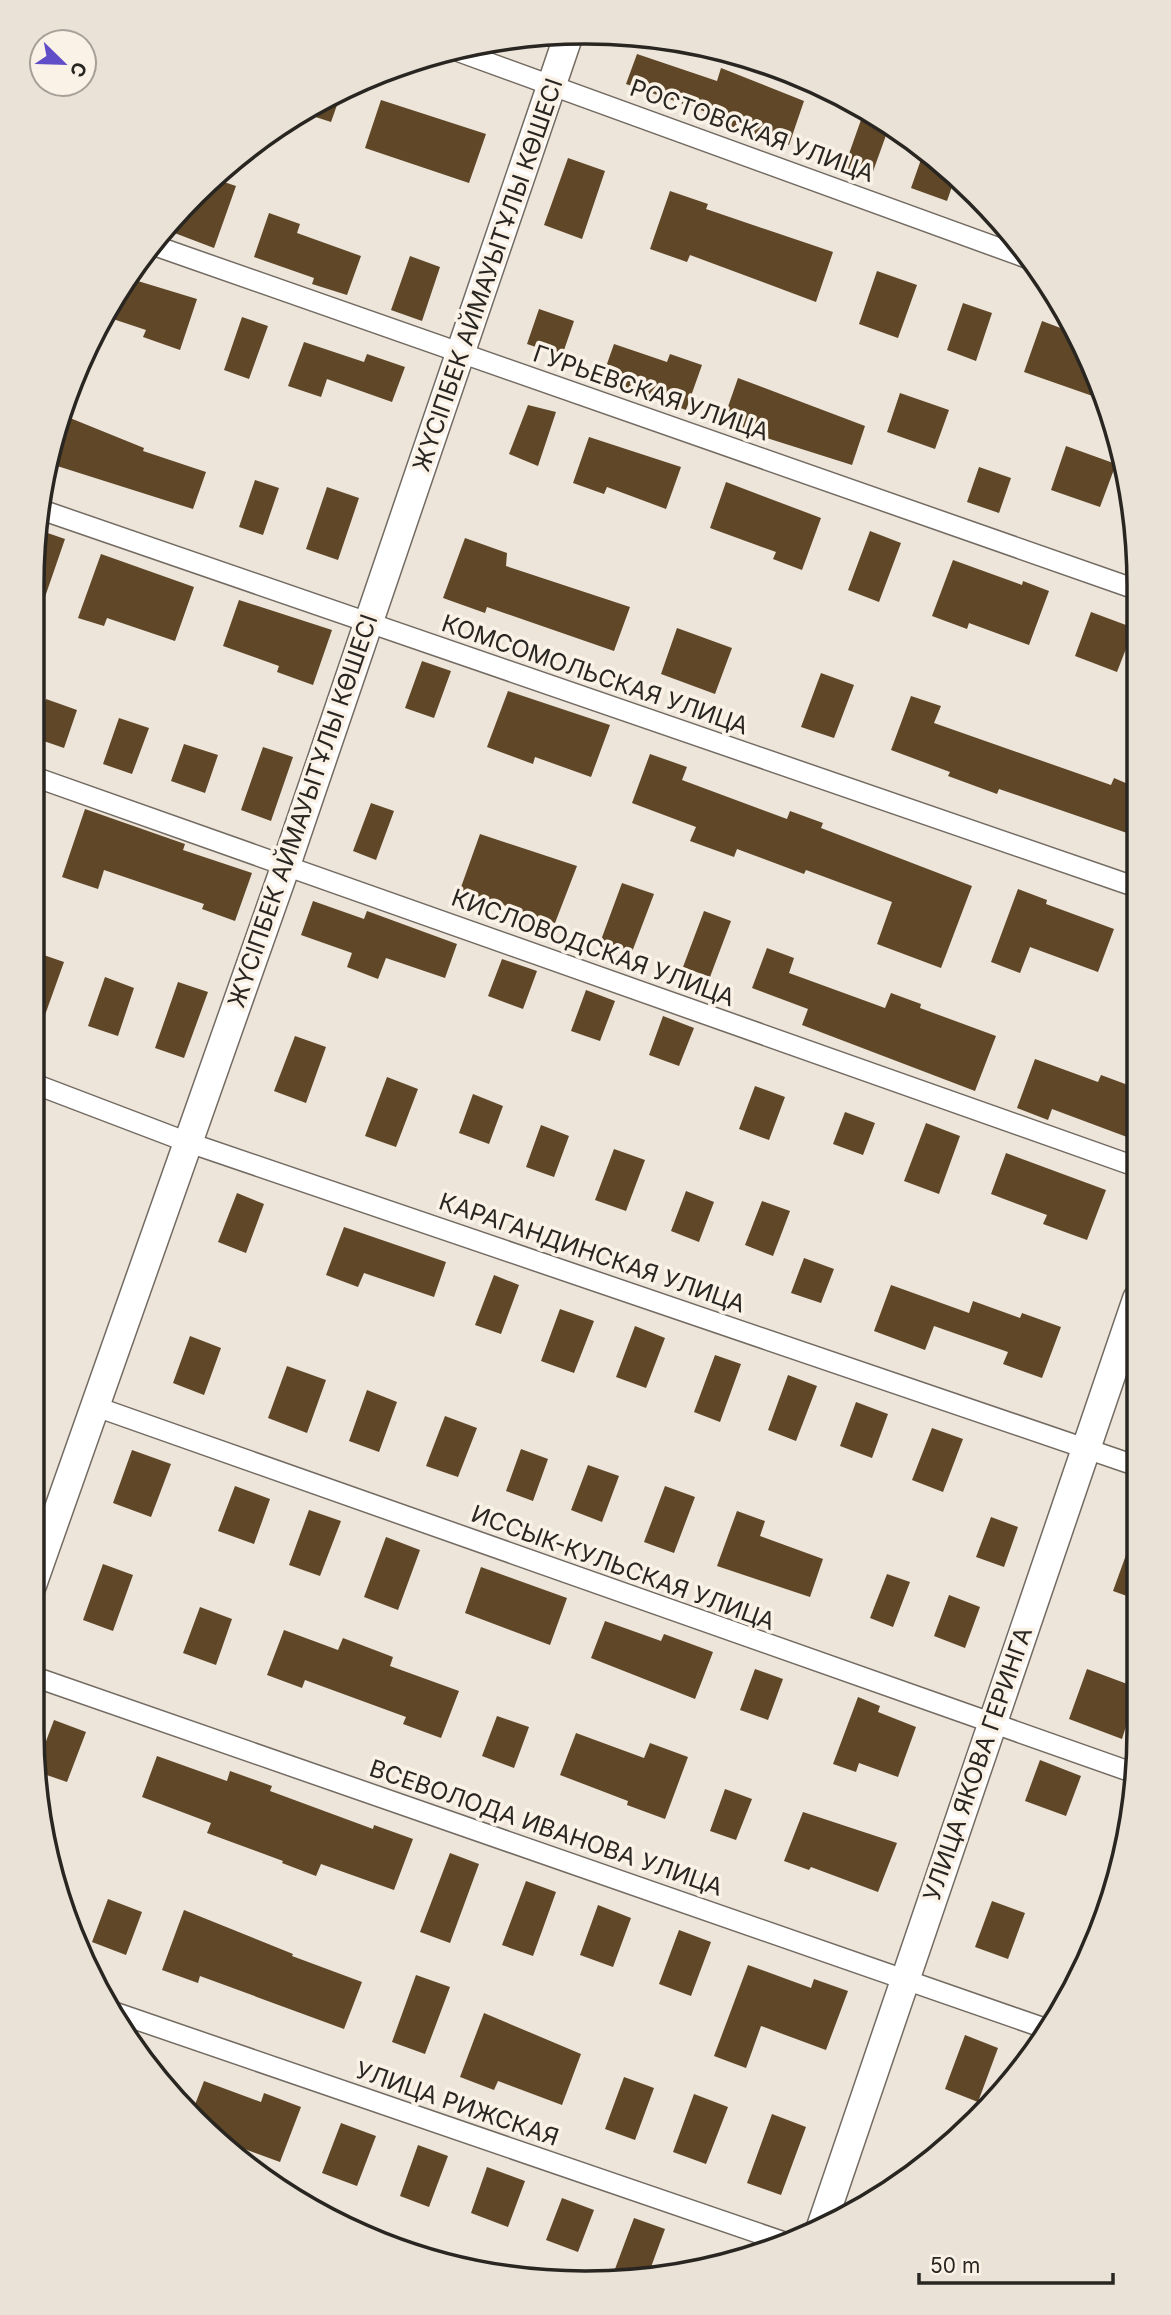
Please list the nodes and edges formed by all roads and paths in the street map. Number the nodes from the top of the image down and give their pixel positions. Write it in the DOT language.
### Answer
graph roads {
  1 [pos="566,45"];
  2 [pos="471,56"];
  3 [pos="554,84"];
  4 [pos="162,248"];
  5 [pos="1013,253"];
  6 [pos="462,352"];
  7 [pos="48,512"];
  8 [pos="1127,586"];
  9 [pos="368,622"];
  10 [pos="44,780"];
  11 [pos="286,865"];
  12 [pos="1127,884"];
  13 [pos="44,1088"];
  14 [pos="187,1142"];
  15 [pos="1127,1163"];
  16 [pos="1127,1329"];
  17 [pos="94,1406"];
  18 [pos="1088,1448"];
  19 [pos="1127,1461"];
  20 [pos="44,1550"];
  21 [pos="44,1680"];
  22 [pos="992,1725"];
  23 [pos="1126,1770"];
  24 [pos="904,1979"];
  25 [pos="126,2016"];
  26 [pos="1038,2026"];
  27 [pos="825,2215"];
  28 [pos="772,2238"];
  1 -- 3 [label="street, ЖҮСІПБЕК АЙМАУЫТҰЛЫ КӨШЕСІ"];
  2 -- 3 [label="street, РОСТОВСКАЯ УЛИЦА"];
  3 -- 5 [label="street, РОСТОВСКАЯ УЛИЦА"];
  3 -- 6 [label="street, ЖҮСІПБЕК АЙМАУЫТҰЛЫ КӨШЕСІ"];
  4 -- 6 [label="street, ГУРЬЕВСКАЯ УЛИЦА"];
  6 -- 8 [label="street, ГУРЬЕВСКАЯ УЛИЦА"];
  6 -- 9 [label="street, ЖҮСІПБЕК АЙМАУЫТҰЛЫ КӨШЕСІ"];
  7 -- 9 [label="street, КОМСОМОЛЬСКАЯ УЛИЦА"];
  9 -- 11 [label="street, ЖҮСІПБЕК АЙМАУЫТҰЛЫ КӨШЕСІ"];
  9 -- 12 [label="street, КОМСОМОЛЬСКАЯ УЛИЦА"];
  10 -- 11 [label="street, КИСЛОВОДСКАЯ УЛИЦА"];
  11 -- 14 [label="street, ЖҮСІПБЕК АЙМАУЫТҰЛЫ КӨШЕСІ"];
  11 -- 15 [label="street, КИСЛОВОДСКАЯ УЛИЦА"];
  13 -- 14 [label="street, КАРАГАНДИНСКАЯ УЛИЦА"];
  14 -- 17 [label="street, ЖҮСІПБЕК АЙМАУЫТҰЛЫ КӨШЕСІ"];
  14 -- 18 [label="street, КАРАГАНДИНСКАЯ УЛИЦА"];
  16 -- 18 [label="street, УЛИЦА ЯКОВА ГЕРИНГА"];
  17 -- 20 [label="street, ЖҮСІПБЕК АЙМАУЫТҰЛЫ КӨШЕСІ"];
  17 -- 22 [label="street, ИССЫК-КУЛЬСКАЯ УЛИЦА"];
  18 -- 19 [label="street, КАРАГАНДИНСКАЯ УЛИЦА"];
  18 -- 22 [label="street, УЛИЦА ЯКОВА ГЕРИНГА"];
  21 -- 24 [label="street, ВСЕВОЛОДА ИВАНОВА УЛИЦА"];
  22 -- 23 [label="street, ИССЫК-КУЛЬСКАЯ УЛИЦА"];
  22 -- 24 [label="street, УЛИЦА ЯКОВА ГЕРИНГА"];
  24 -- 26 [label="street, ВСЕВОЛОДА ИВАНОВА УЛИЦА"];
  24 -- 27 [label="street, УЛИЦА ЯКОВА ГЕРИНГА"];
  25 -- 28 [label="street, УЛИЦА РИЖСКАЯ"];
}
